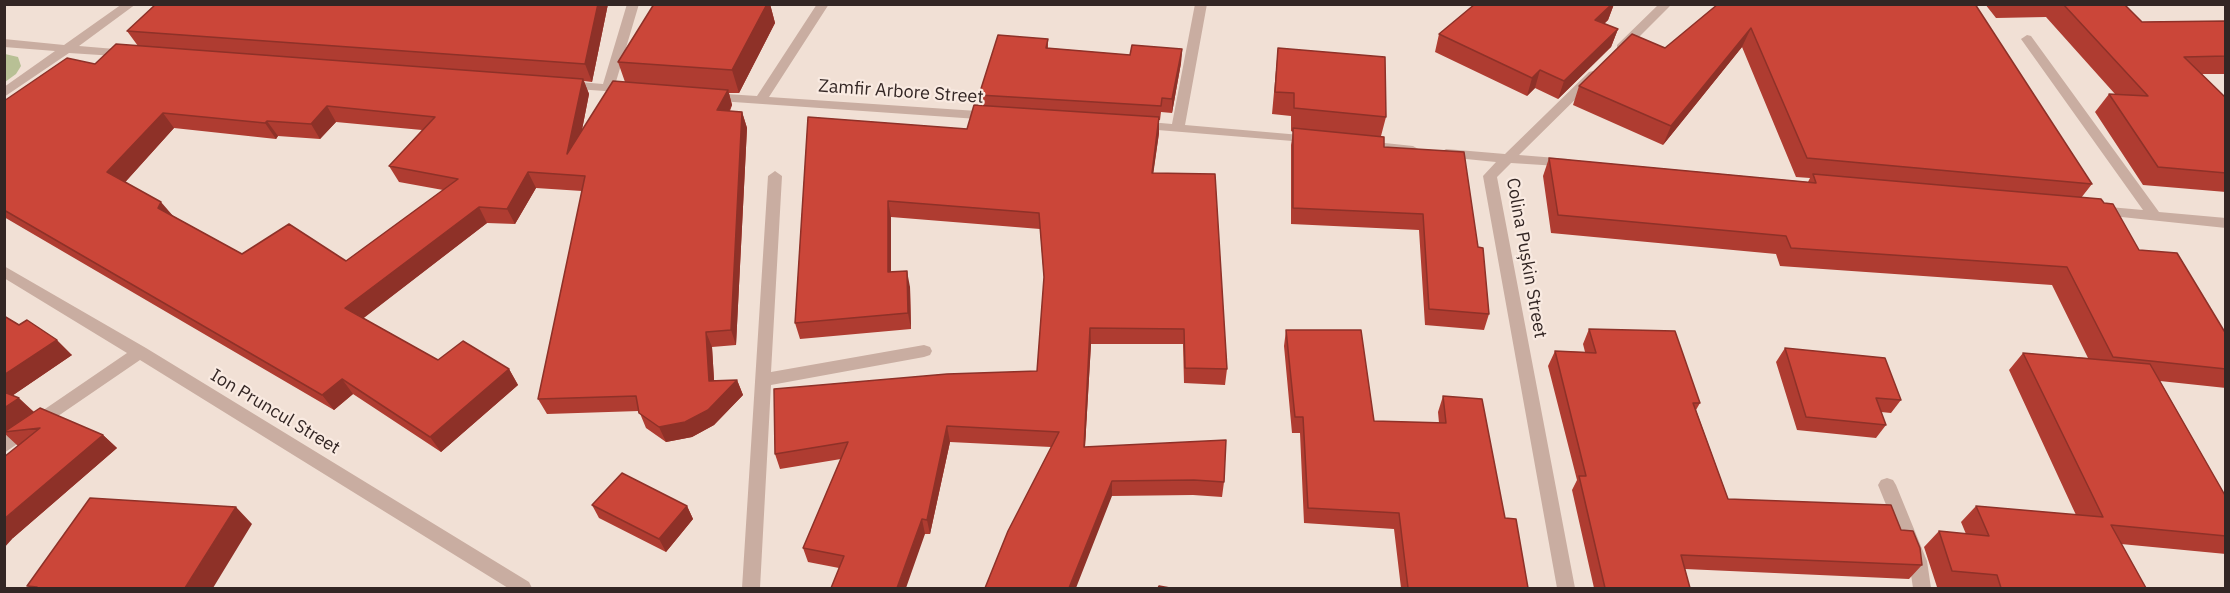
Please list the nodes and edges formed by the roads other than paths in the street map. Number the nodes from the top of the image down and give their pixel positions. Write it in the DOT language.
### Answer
graph roads {
  1 [pos="130,4"];
  2 [pos="633,4"];
  3 [pos="823,4"];
  4 [pos="1201,4"];
  5 [pos="1666,4"];
  6 [pos="2027,39"];
  7 [pos="4,43"];
  8 [pos="68,49"];
  9 [pos="144,55"];
  10 [pos="550,84"];
  11 [pos="608,88"];
  12 [pos="643,91"];
  13 [pos="4,93"];
  14 [pos="702,96"];
  15 [pos="760,101"];
  16 [pos="1011,117"];
  17 [pos="1118,124"];
  18 [pos="1178,128"];
  19 [pos="1330,142"];
  20 [pos="1354,144"];
  21 [pos="1506,158"];
  22 [pos="1588,165"];
  23 [pos="776,176"];
  24 [pos="2084,210"];
  25 [pos="2155,216"];
  26 [pos="2226,223"];
  27 [pos="4,272"];
  28 [pos="924,351"];
  29 [pos="140,352"];
  30 [pos="763,380"];
  31 [pos="4,446"];
  32 [pos="1887,485"];
  33 [pos="523,588"];
  34 [pos="751,588"];
  35 [pos="1566,588"];
  36 [pos="1922,588"];
  1 -- 8 [label="street"];
  2 -- 11 [label="street"];
  3 -- 15 [label="street"];
  4 -- 18 [label="street"];
  5 -- 21 [label="street, Colina Pușkin Street"];
  6 -- 25 [label="street"];
  7 -- 8 [label="street"];
  8 -- 9 [label="street"];
  8 -- 13 [label="street"];
  10 -- 11 [label="street"];
  11 -- 12 [label="street"];
  14 -- 15 [label="street, Zamfir Arbore Street"];
  15 -- 16 [label="street, Zamfir Arbore Street"];
  17 -- 18 [label="street"];
  18 -- 19 [label="street"];
  20 -- 21 [label="street"];
  21 -- 22 [label="street"];
  21 -- 35 [label="street, Colina Pușkin Street"];
  23 -- 30 [label="street"];
  24 -- 25 [label="street"];
  25 -- 26 [label="street"];
  27 -- 29 [label="street, Ion Pruncul Street"];
  28 -- 30 [label="street"];
  29 -- 31 [label="street"];
  29 -- 33 [label="street, Ion Pruncul Street"];
  30 -- 34 [label="street"];
  32 -- 36 [label="street"];
}
